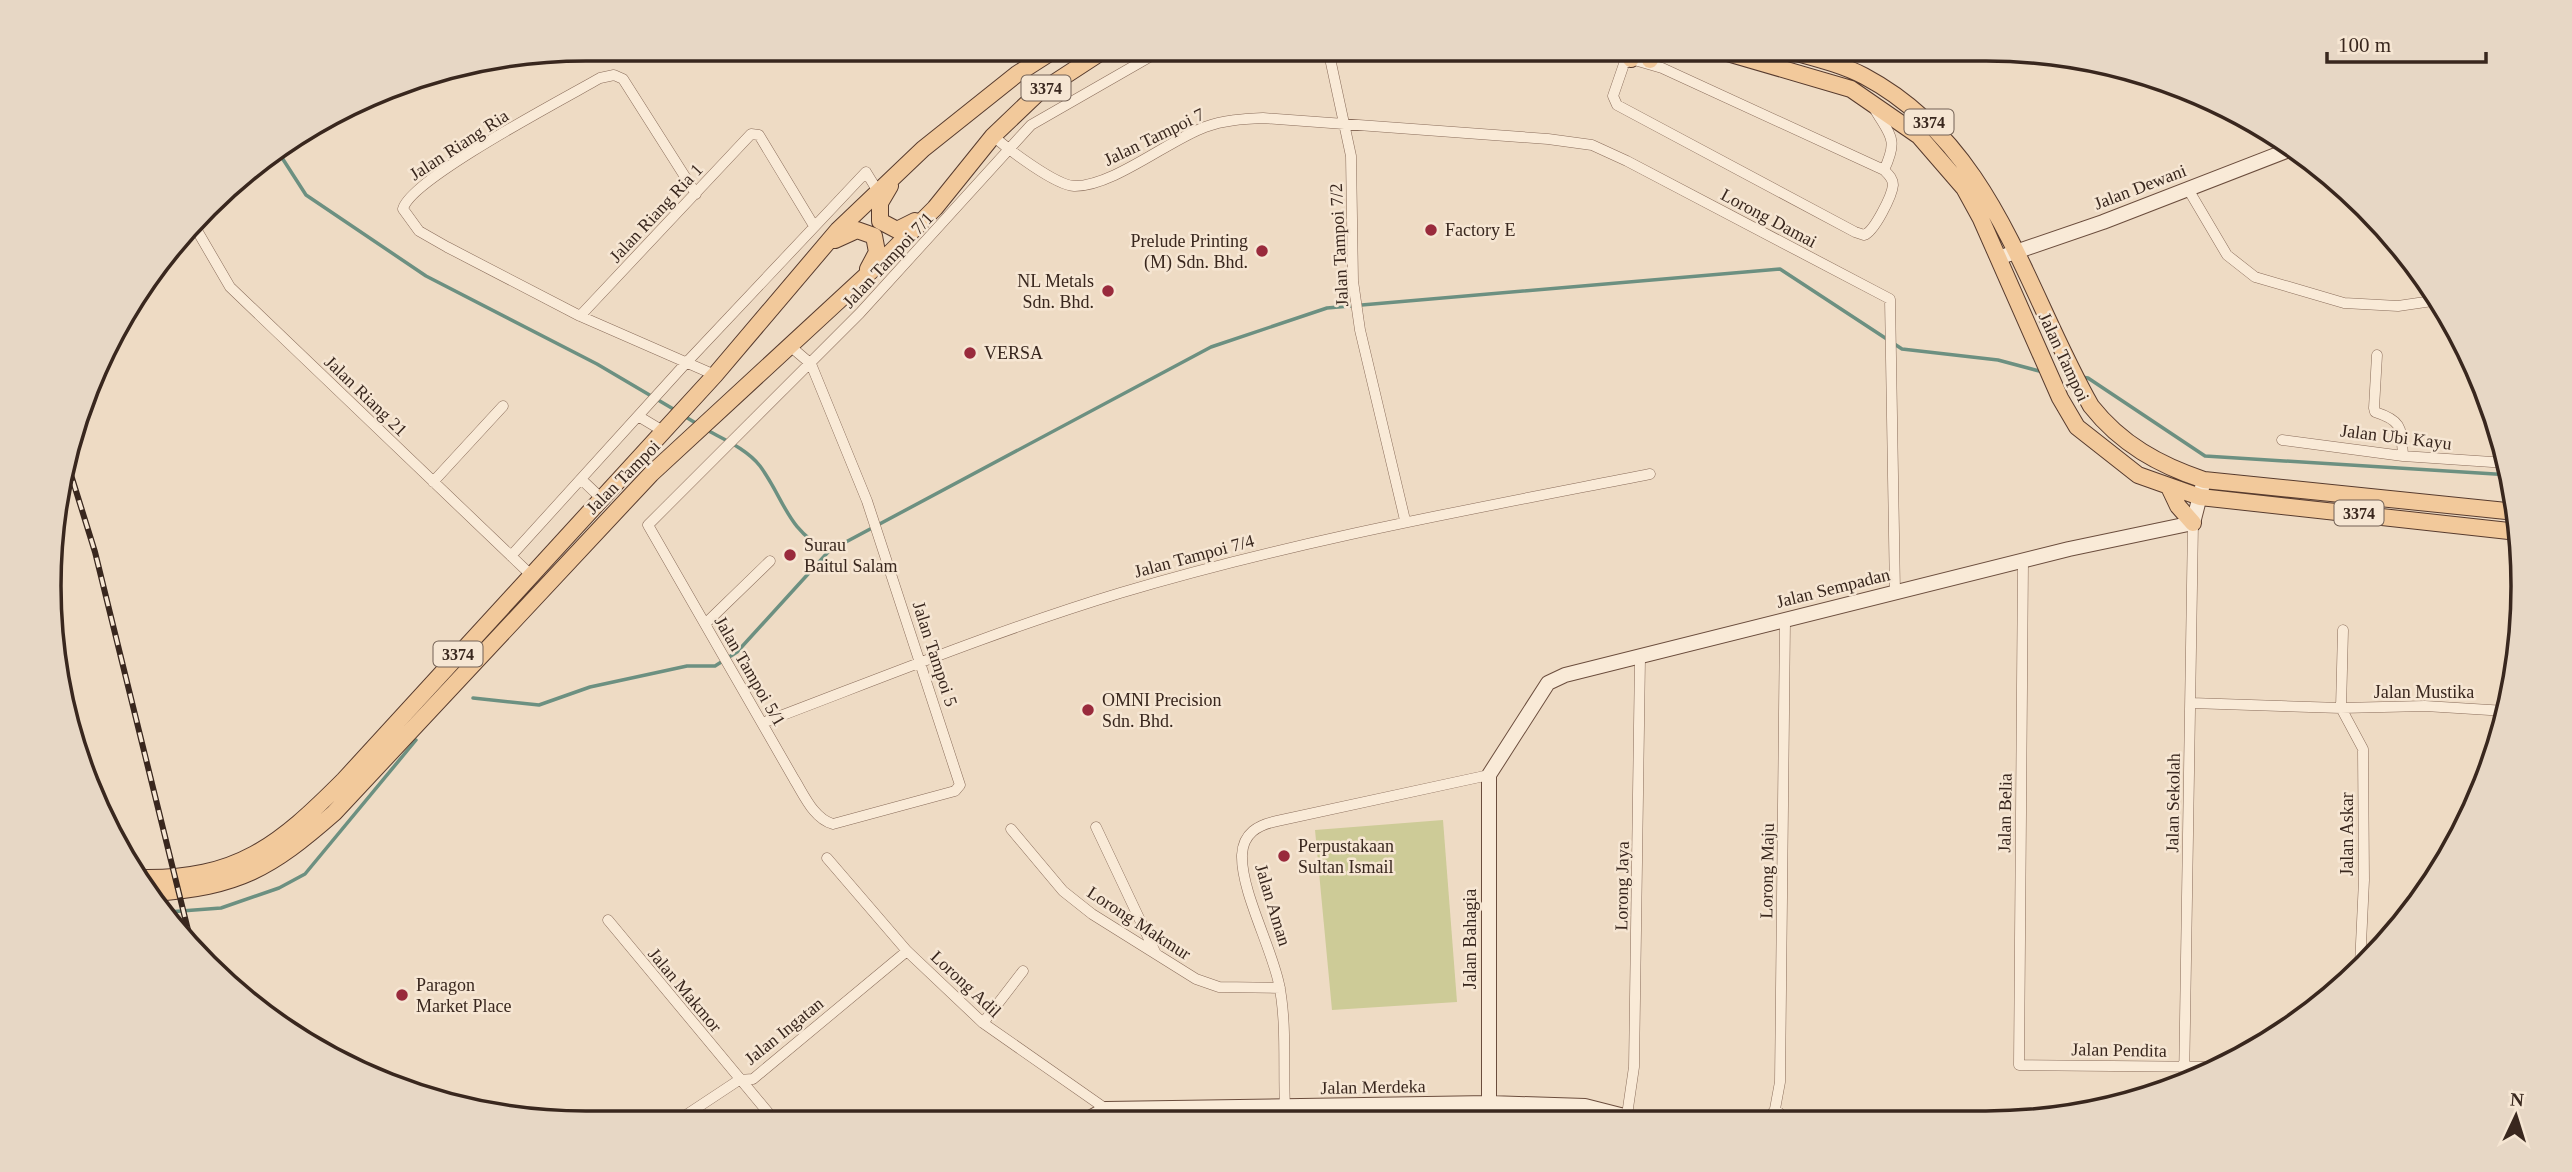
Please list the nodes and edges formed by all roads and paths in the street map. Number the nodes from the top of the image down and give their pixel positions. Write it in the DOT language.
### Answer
graph roads {
  1 [pos="1037,61"];
  2 [pos="1088,61"];
  3 [pos="1142,61"];
  4 [pos="1331,61"];
  5 [pos="1632,61"];
  6 [pos="1655,61"];
  7 [pos="1758,61"];
  8 [pos="1824,61"];
  9 [pos="1870,100"];
  10 [pos="1344,123"];
  11 [pos="993,136"];
  12 [pos="1008,149"];
  13 [pos="2282,153"];
  14 [pos="902,169"];
  15 [pos="1884,170"];
  16 [pos="2188,189"];
  17 [pos="877,190"];
  18 [pos="696,194"];
  19 [pos="935,208"];
  20 [pos="814,226"];
  21 [pos="198,232"];
  22 [pos="826,244"];
  23 [pos="2015,252"];
  24 [pos="1998,258"];
  25 [pos="864,277"];
  26 [pos="877,295"];
  27 [pos="2427,302"];
  28 [pos="580,316"];
  29 [pos="790,346"];
  30 [pos="2377,355"];
  31 [pos="685,363"];
  32 [pos="811,364"];
  33 [pos="715,375"];
  34 [pos="503,406"];
  35 [pos="638,416"];
  36 [pos="668,425"];
  37 [pos="2282,440"];
  38 [pos="2403,456"];
  39 [pos="2496,462"];
  40 [pos="1650,474"];
  41 [pos="581,479"];
  42 [pos="2204,480"];
  43 [pos="433,482"];
  44 [pos="2169,487"];
  45 [pos="2200,497"];
  46 [pos="601,498"];
  47 [pos="2505,511"];
  48 [pos="1405,520"];
  49 [pos="2193,523"];
  50 [pos="648,525"];
  51 [pos="2508,531"];
  52 [pos="511,556"];
  53 [pos="770,561"];
  54 [pos="2023,561"];
  55 [pos="531,575"];
  56 [pos="1895,593"];
  57 [pos="1785,621"];
  58 [pos="706,627"];
  59 [pos="2343,630"];
  60 [pos="1640,658"];
  61 [pos="922,663"];
  62 [pos="2191,703"];
  63 [pos="2341,708"];
  64 [pos="2496,710"];
  65 [pos="762,723"];
  66 [pos="1489,775"];
  67 [pos="833,824"];
  68 [pos="1096,827"];
  69 [pos="1011,829"];
  70 [pos="827,858"];
  71 [pos="150,877"];
  72 [pos="160,892"];
  73 [pos="608,920"];
  74 [pos="907,951"];
  75 [pos="2361,953"];
  76 [pos="1156,954"];
  77 [pos="1023,971"];
  78 [pos="1280,988"];
  79 [pos="982,1024"];
  80 [pos="2019,1065"];
  81 [pos="2185,1066"];
  82 [pos="2197,1066"];
  83 [pos="2185,1072"];
  84 [pos="739,1080"];
  85 [pos="1489,1103"];
  86 [pos="1285,1108"];
  87 [pos="1106,1109"];
  88 [pos="1775,1109"];
  89 [pos="692,1111"];
  90 [pos="766,1111"];
  91 [pos="1102,1111"];
  92 [pos="1362,1111"];
  93 [pos="1428,1111"];
  94 [pos="1607,1111"];
  95 [pos="1633,1111"];
  1 -- 14 [label="main road, Jalan Tampoi / 3374"];
  2 -- 11 [label="main road, Jalan Tampoi / 3374"];
  3 -- 12 [label="street, Jalan Tampoi 7/1"];
  4 -- 10 [label="street, Jalan Tampoi 7/2"];
  5 -- 15 [label="street"];
  6 -- 15 [label="street"];
  7 -- 9 [label="main road, Jalan Tampoi / 3374"];
  8 -- 23 [label="main road, Jalan Tampoi / 3374"];
  9 -- 15 [label="street"];
  9 -- 24 [label="main road, Jalan Tampoi / 3374"];
  10 -- 12 [label="street, Jalan Tampoi 7"];
  10 -- 48 [label="street, Jalan Tampoi 7/2"];
  10 -- 56 [label="street, Lorong Damai"];
  11 -- 12 [label="street, Jalan Tampoi 7"];
  11 -- 19 [label="main road, Jalan Tampoi / 3374"];
  12 -- 26 [label="street, Jalan Tampoi 7/1"];
  13 -- 16 [label="street, Jalan Dewani"];
  14 -- 17 [label="main road, Jalan Tampoi / 3374"];
  14 -- 19 [label="main road"];
  16 -- 23 [label="street, Jalan Dewani"];
  16 -- 27 [label="street"];
  17 -- 20 [label="street"];
  17 -- 22 [label="main road, Jalan Tampoi / 3374"];
  18 -- 20 [label="street, Jalan Riang Ria 1"];
  18 -- 28 [label="street, Jalan Riang Ria 1"];
  18 -- 28 [label="street, Jalan Riang Ria"];
  19 -- 25 [label="main road, Jalan Tampoi / 3374"];
  20 -- 31 [label="street"];
  21 -- 43 [label="street, Jalan Riang 21"];
  22 -- 25 [label="main road"];
  22 -- 33 [label="main road, Jalan Tampoi / 3374"];
  23 -- 24 [label="street, Jalan Dewani"];
  23 -- 42 [label="main road, Jalan Tampoi / 3374"];
  24 -- 44 [label="main road, Jalan Tampoi / 3374"];
  25 -- 26 [label="street"];
  25 -- 29 [label="main road, Jalan Tampoi / 3374"];
  26 -- 32 [label="street, Jalan Tampoi 7/1"];
  28 -- 31 [label="street, Jalan Riang Ria"];
  29 -- 32 [label="street, Jalan Tampoi 5"];
  29 -- 72 [label="main road, Jalan Tampoi / 3374"];
  30 -- 38 [label="street"];
  31 -- 33 [label="street, Jalan Riang Ria"];
  31 -- 35 [label="street"];
  32 -- 50 [label="street, Jalan Tampoi 7/1"];
  32 -- 61 [label="street, Jalan Tampoi 5"];
  33 -- 36 [label="main road, Jalan Tampoi / 3374"];
  34 -- 43 [label="street"];
  35 -- 36 [label="street"];
  35 -- 41 [label="street"];
  36 -- 46 [label="main road, Jalan Tampoi / 3374"];
  37 -- 38 [label="street, Jalan Ubi Kayu"];
  38 -- 39 [label="street, Jalan Ubi Kayu"];
  40 -- 48 [label="street, Jalan Tampoi 7/4"];
  41 -- 46 [label="street"];
  41 -- 52 [label="street"];
  42 -- 45 [label="street"];
  42 -- 47 [label="main road, Jalan Tampoi / 3374"];
  43 -- 52 [label="street, Jalan Riang 21"];
  44 -- 45 [label="main road, Jalan Tampoi / 3374"];
  44 -- 49 [label="main road"];
  45 -- 49 [label="street"];
  45 -- 51 [label="main road, Jalan Tampoi / 3374"];
  46 -- 55 [label="main road, Jalan Tampoi / 3374"];
  48 -- 61 [label="street, Jalan Tampoi 7/4"];
  49 -- 54 [label="street, Jalan Sempadan"];
  49 -- 62 [label="street, Jalan Sekolah"];
  50 -- 58 [label="street, Jalan Tampoi 5/1"];
  52 -- 55 [label="street, Jalan Riang 21"];
  53 -- 58 [label="street"];
  54 -- 56 [label="street, Jalan Sempadan"];
  54 -- 80 [label="street, Jalan Belia"];
  55 -- 71 [label="main road, Jalan Tampoi / 3374"];
  56 -- 57 [label="street, Jalan Sempadan"];
  57 -- 60 [label="street, Jalan Sempadan"];
  57 -- 88 [label="street, Lorong Maju"];
  58 -- 65 [label="street, Jalan Tampoi 5/1"];
  59 -- 63 [label="street, Jalan Askar"];
  60 -- 66 [label="street, Jalan Sempadan"];
  60 -- 95 [label="street, Lorong Jaya"];
  61 -- 65 [label="street, Jalan Tampoi 7/4"];
  61 -- 67 [label="street, Jalan Tampoi 5"];
  62 -- 63 [label="street"];
  62 -- 81 [label="street, Jalan Sekolah"];
  63 -- 64 [label="street, Jalan Mustika"];
  63 -- 75 [label="street, Jalan Askar"];
  65 -- 67 [label="street, Jalan Tampoi 5/1"];
  66 -- 78 [label="street, Jalan Aman"];
  66 -- 85 [label="street, Jalan Bahagia"];
  68 -- 76 [label="street"];
  69 -- 76 [label="street, Lorong Makmur"];
  70 -- 74 [label="street, Lorong Adil"];
  73 -- 84 [label="street, Jalan Makmor"];
  74 -- 79 [label="street, Lorong Adil"];
  74 -- 84 [label="street, Jalan Ingatan"];
  76 -- 78 [label="street, Lorong Makmur"];
  77 -- 79 [label="street"];
  78 -- 86 [label="street, Jalan Aman"];
  79 -- 87 [label="street, Lorong Adil"];
  80 -- 81 [label="street, Jalan Pendita"];
  81 -- 82 [label="street, Jalan Pendita"];
  81 -- 83 [label="street, Jalan Sekolah"];
  84 -- 89 [label="street, Jalan Ingatan"];
  84 -- 90 [label="street, Jalan Makmor"];
  85 -- 93 [label="street, Jalan Merdeka"];
  85 -- 94 [label="street, Jalan Merdeka"];
  86 -- 87 [label="street, Jalan Merdeka"];
  86 -- 92 [label="street, Jalan Merdeka"];
  87 -- 91 [label="street"];
}
